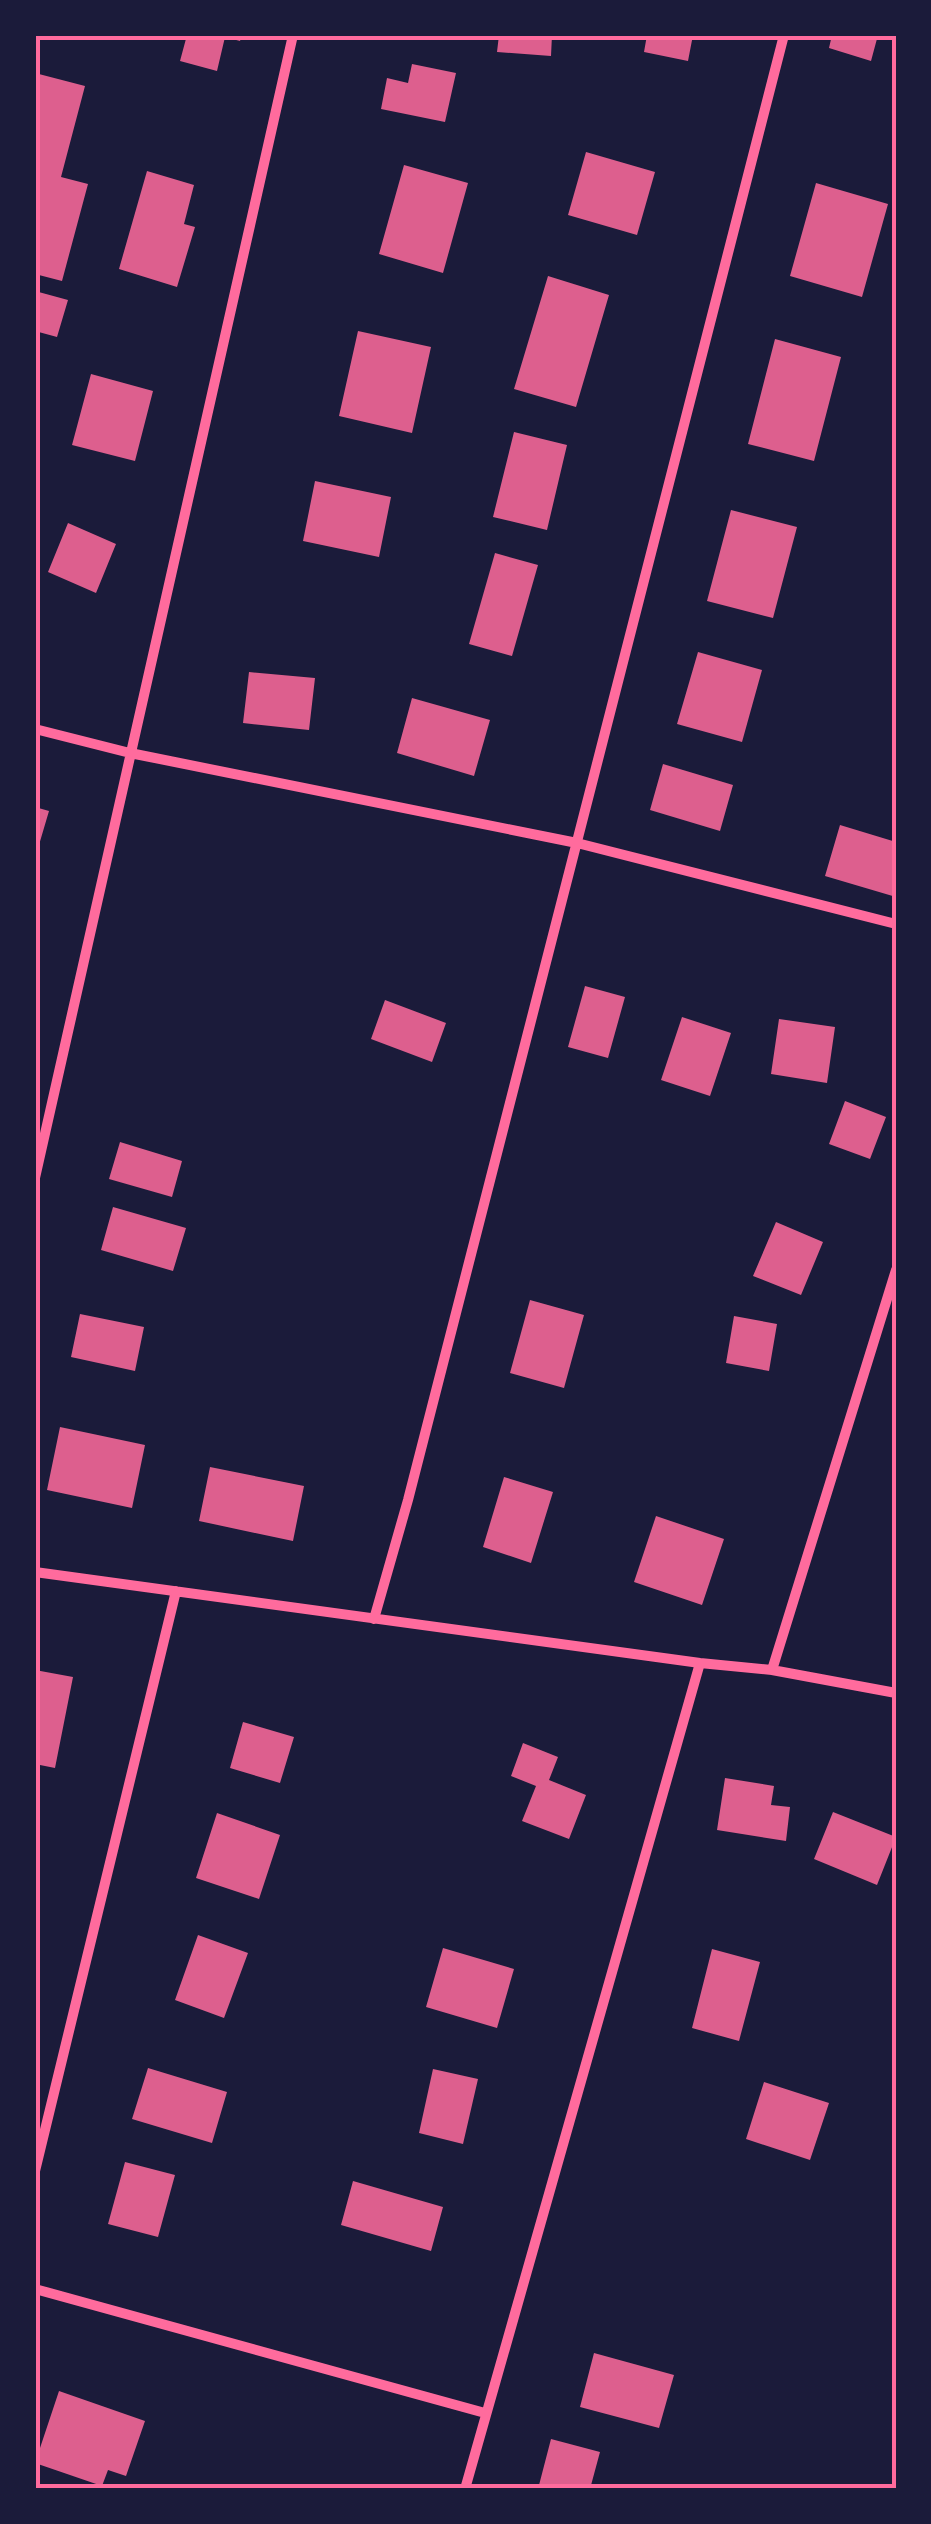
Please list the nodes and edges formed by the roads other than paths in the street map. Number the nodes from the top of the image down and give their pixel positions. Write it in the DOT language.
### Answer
graph roads {
  1 [pos="293,35"];
  2 [pos="784,35"];
  3 [pos="35,730"];
  4 [pos="130,753"];
  5 [pos="577,843"];
  6 [pos="896,924"];
  7 [pos="35,1178"];
  8 [pos="896,1270"];
  9 [pos="35,1572"];
  10 [pos="176,1591"];
  11 [pos="374,1618"];
  12 [pos="700,1663"];
  13 [pos="772,1670"];
  14 [pos="896,1693"];
  15 [pos="35,2171"];
  16 [pos="35,2289"];
  17 [pos="485,2414"];
  18 [pos="465,2489"];
  1 -- 4 [label="street"];
  2 -- 5 [label="street"];
  3 -- 4 [label="street"];
  4 -- 5 [label="street"];
  4 -- 7 [label="street"];
  5 -- 6 [label="street"];
  5 -- 11 [label="street"];
  8 -- 13 [label="street"];
  9 -- 10 [label="street"];
  10 -- 11 [label="street"];
  10 -- 15 [label="street"];
  11 -- 12 [label="street"];
  12 -- 13 [label="street"];
  12 -- 17 [label="street"];
  13 -- 14 [label="street"];
  16 -- 17 [label="street"];
  17 -- 18 [label="street"];
}
